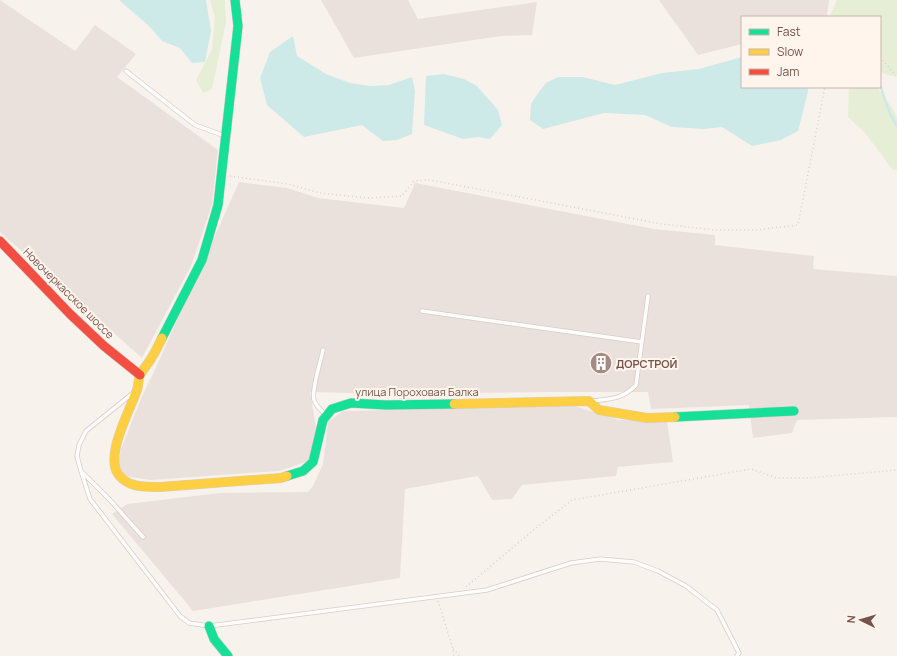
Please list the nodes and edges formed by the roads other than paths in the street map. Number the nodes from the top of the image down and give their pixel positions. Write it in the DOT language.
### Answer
graph roads {
  1 [pos="235,0"];
  2 [pos="126,71"];
  3 [pos="226,136"];
  4 [pos="0,241"];
  5 [pos="648,296"];
  6 [pos="422,311"];
  7 [pos="642,342"];
  8 [pos="323,350"];
  9 [pos="140,375"];
  10 [pos="138,388"];
  11 [pos="589,402"];
  12 [pos="794,411"];
  13 [pos="326,415"];
  14 [pos="80,471"];
  15 [pos="143,537"];
  16 [pos="209,626"];
  17 [pos="228,656"];
  18 [pos="737,656"];
  1 -- 3 [label="street"];
  2 -- 3 [label="lane"];
  3 -- 9 [label="street"];
  4 -- 9 [label="street, Новочеркасское шоссе"];
  5 -- 7 [label="lane"];
  6 -- 7 [label="lane"];
  7 -- 11 [label="lane"];
  8 -- 13 [label="lane"];
  9 -- 10 [label="street"];
  10 -- 13 [label="street"];
  10 -- 14 [label="lane"];
  11 -- 12 [label="street, улица Пороховая Балка"];
  11 -- 13 [label="street, улица Пороховая Балка"];
  14 -- 15 [label="lane"];
  14 -- 16 [label="lane"];
  16 -- 17 [label="street"];
  16 -- 18 [label="lane"];
}
